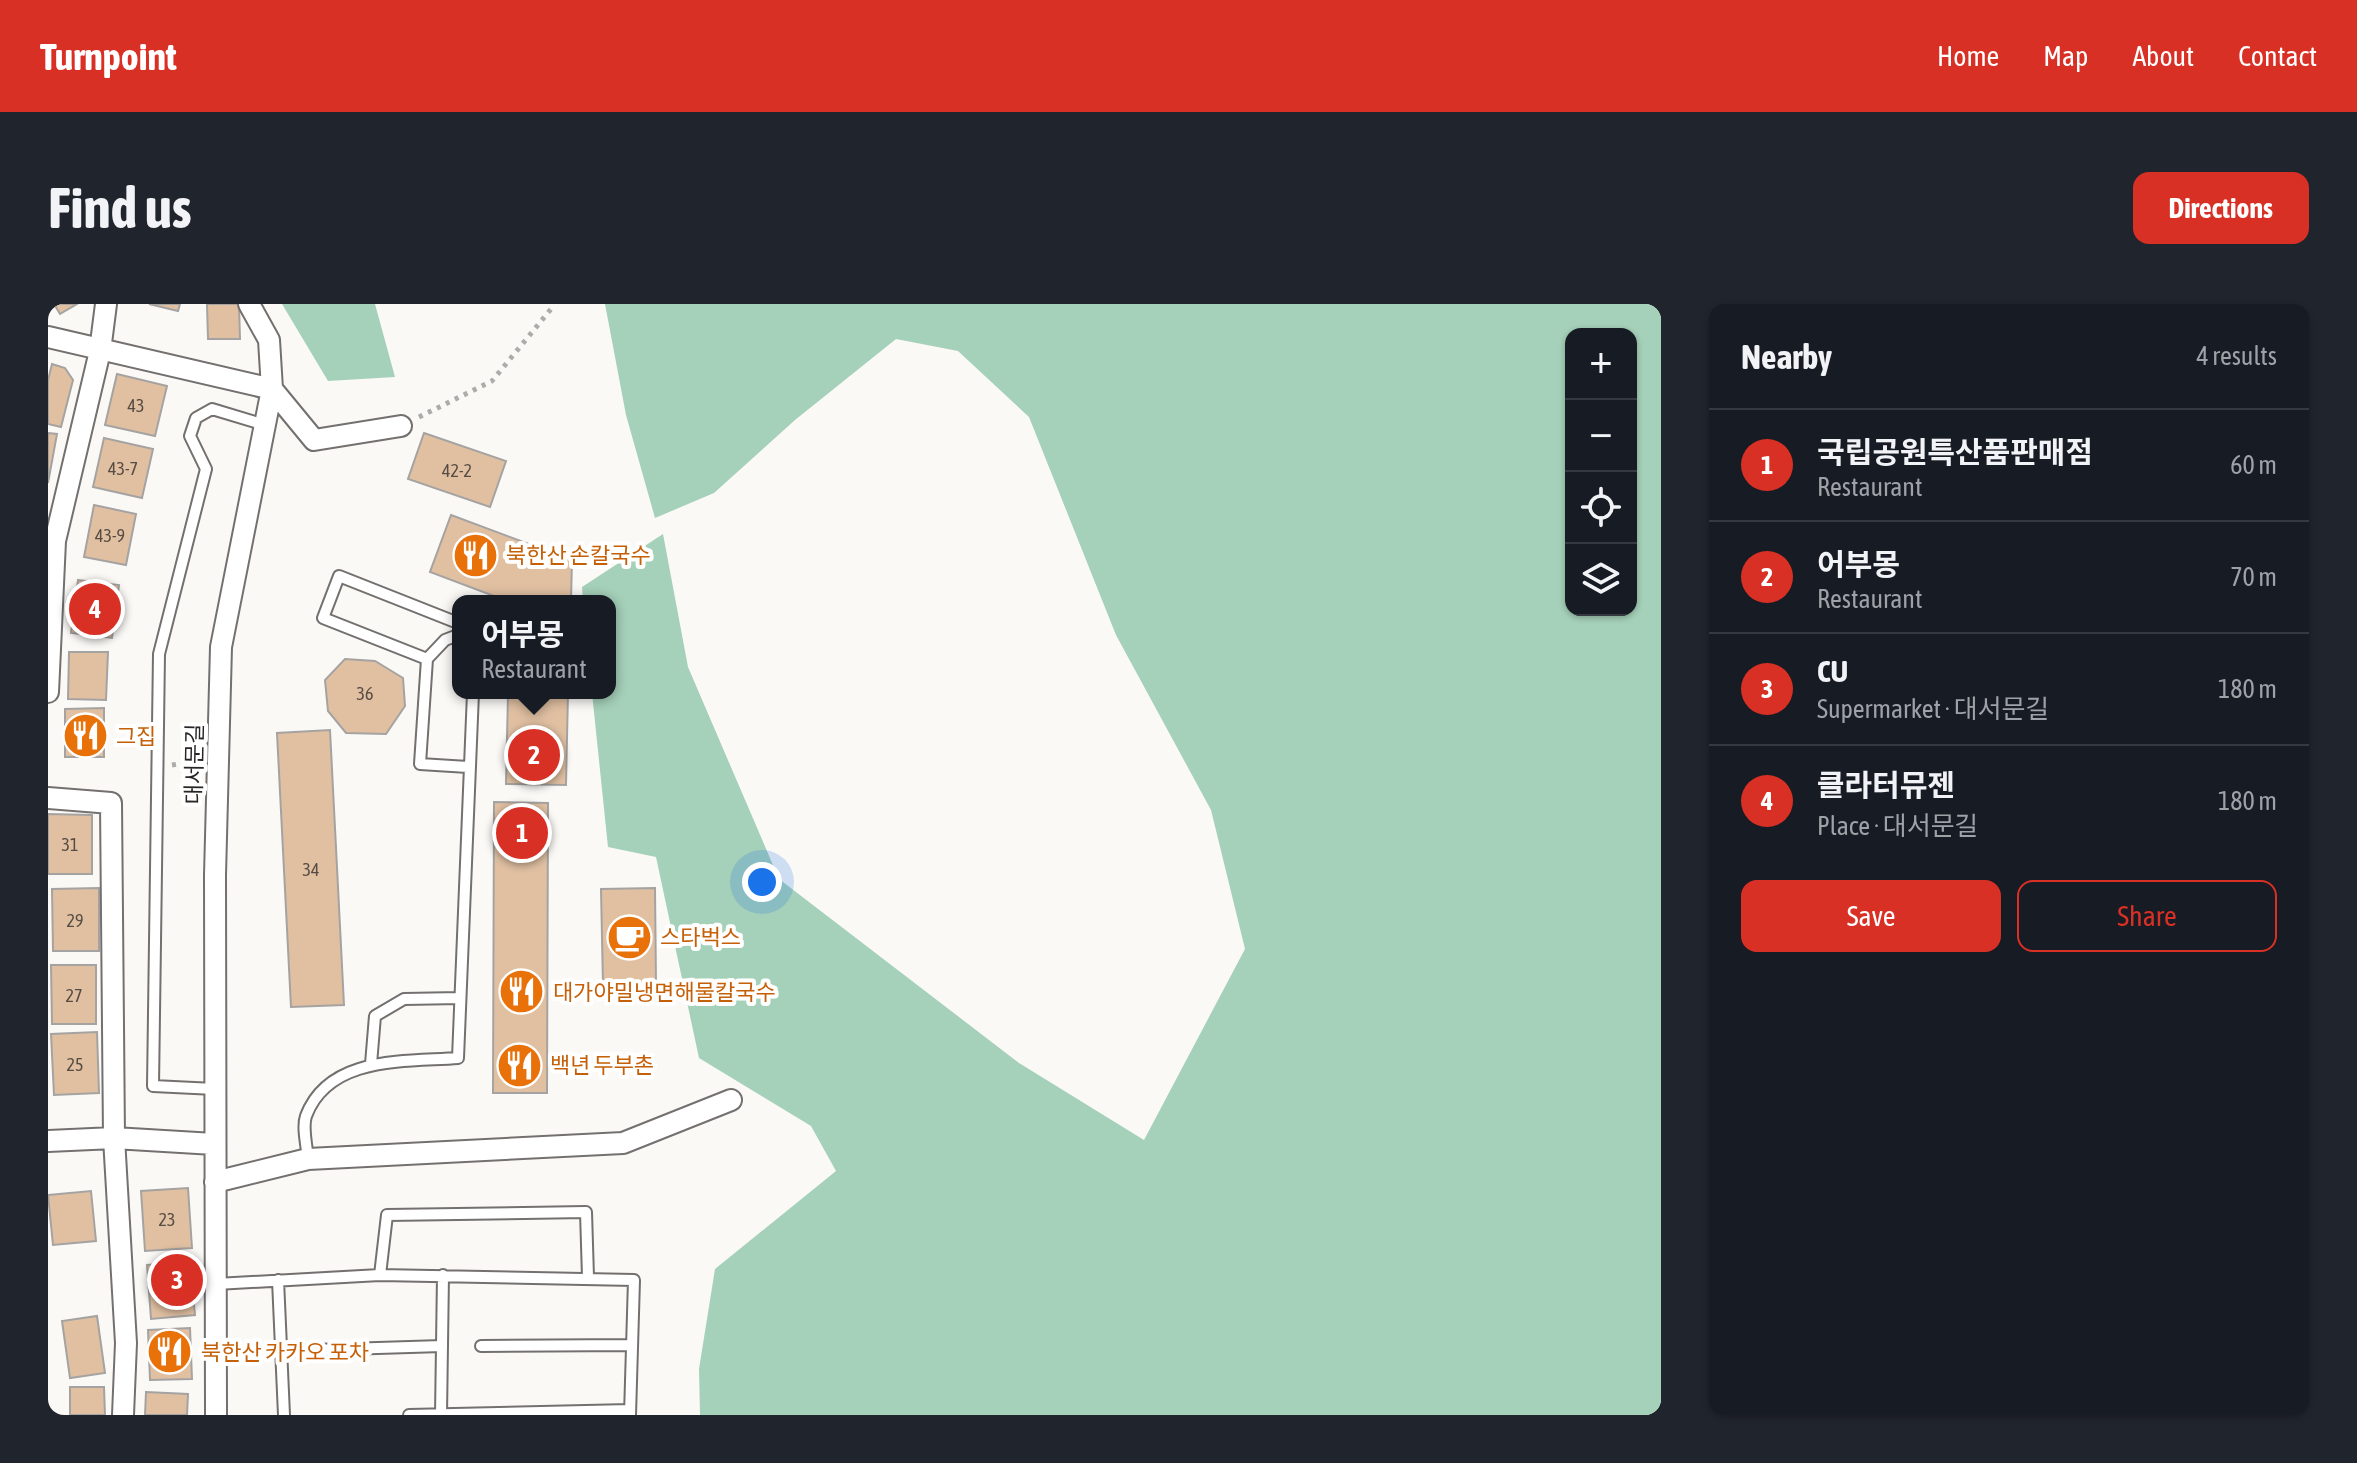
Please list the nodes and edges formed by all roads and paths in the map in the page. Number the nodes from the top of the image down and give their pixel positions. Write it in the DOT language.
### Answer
graph roads {
  1 [pos="106,304"];
  2 [pos="249,304"];
  3 [pos="551,304"];
  4 [pos="48,337"];
  5 [pos="100,351"];
  6 [pos="272,389"];
  7 [pos="265,425"];
  8 [pos="401,426"];
  9 [pos="452,621"];
  10 [pos="452,637"];
  11 [pos="427,659"];
  12 [pos="48,692"];
  13 [pos="473,699"];
  14 [pos="219,758"];
  15 [pos="157,767"];
  16 [pos="468,767"];
  17 [pos="48,798"];
  18 [pos="460,998"];
  19 [pos="371,1064"];
  20 [pos="215,1089"];
  21 [pos="731,1100"];
  22 [pos="114,1138"];
  23 [pos="48,1141"];
  24 [pos="214,1144"];
  25 [pos="308,1159"];
  26 [pos="215,1182"];
  27 [pos="380,1275"];
  28 [pos="443,1275"];
  29 [pos="588,1277"];
  30 [pos="278,1280"];
  31 [pos="216,1284"];
  32 [pos="632,1345"];
  33 [pos="442,1346"];
  34 [pos="481,1346"];
  35 [pos="281,1351"];
  36 [pos="630,1412"];
  37 [pos="441,1414"];
  38 [pos="123,1415"];
  39 [pos="216,1415"];
  40 [pos="284,1415"];
  41 [pos="409,1415"];
  1 -- 5 [label="street"];
  2 -- 6 [label="street, 대서문길"];
  3 -- 8 [label="path"];
  4 -- 5 [label="street"];
  5 -- 6 [label="street"];
  5 -- 12 [label="street"];
  6 -- 7 [label="street, 대서문길"];
  6 -- 8 [label="street"];
  7 -- 14 [label="street, 대서문길"];
  7 -- 15 [label="lane"];
  9 -- 11 [label="lane"];
  10 -- 11 [label="lane"];
  11 -- 16 [label="lane"];
  13 -- 16 [label="lane"];
  14 -- 15 [label="path"];
  14 -- 20 [label="street, 대서문길"];
  15 -- 20 [label="lane"];
  16 -- 18 [label="lane"];
  17 -- 22 [label="street"];
  18 -- 19 [label="lane"];
  18 -- 19 [label="lane"];
  19 -- 25 [label="lane"];
  20 -- 24 [label="street, 대서문길"];
  21 -- 25 [label="street"];
  22 -- 23 [label="street"];
  22 -- 24 [label="street"];
  22 -- 38 [label="street"];
  24 -- 26 [label="street, 대서문길"];
  25 -- 26 [label="street"];
  26 -- 31 [label="street, 대서문길"];
  27 -- 28 [label="lane"];
  27 -- 29 [label="lane"];
  27 -- 30 [label="lane"];
  28 -- 29 [label="lane"];
  28 -- 33 [label="lane"];
  29 -- 32 [label="lane"];
  30 -- 31 [label="lane"];
  30 -- 35 [label="lane"];
  31 -- 39 [label="street, 대서문길"];
  32 -- 34 [label="lane"];
  32 -- 36 [label="lane"];
  33 -- 35 [label="lane"];
  33 -- 37 [label="lane"];
  35 -- 40 [label="lane"];
  36 -- 37 [label="lane"];
  37 -- 41 [label="lane"];
}
